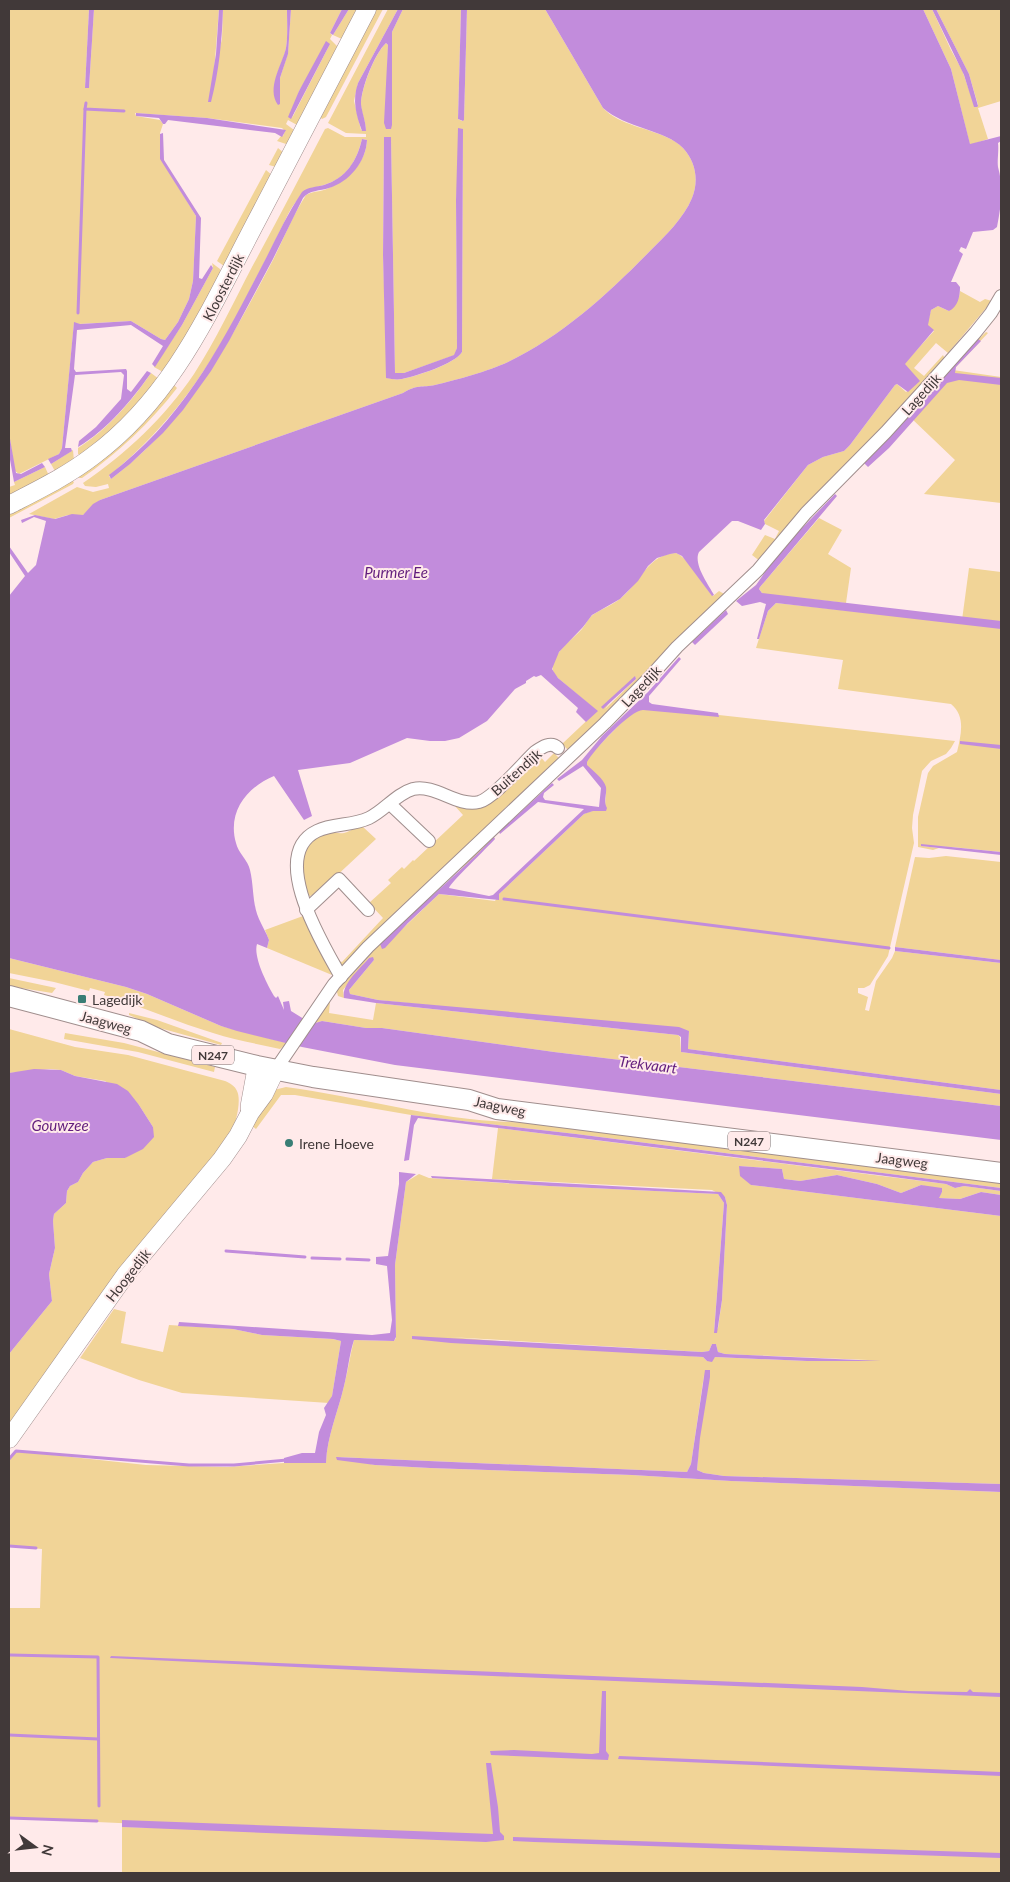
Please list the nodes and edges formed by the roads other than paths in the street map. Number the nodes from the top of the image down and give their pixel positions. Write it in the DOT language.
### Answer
graph roads {
  1 [pos="367,9"];
  2 [pos="1001,296"];
  3 [pos="9,505"];
  4 [pos="558,748"];
  5 [pos="390,804"];
  6 [pos="429,841"];
  7 [pos="306,910"];
  8 [pos="368,910"];
  9 [pos="341,977"];
  10 [pos="9,996"];
  11 [pos="9,1008"];
  12 [pos="168,1044"];
  13 [pos="267,1068"];
  14 [pos="1001,1173"];
  15 [pos="9,1439"];
  1 -- 3 [label="street, Kloosterdijk"];
  2 -- 9 [label="street, Lagedijk"];
  4 -- 5 [label="street, Buitendijk"];
  5 -- 6 [label="street"];
  5 -- 7 [label="street, Buitendijk"];
  7 -- 8 [label="street"];
  7 -- 9 [label="street, Buitendijk"];
  9 -- 13 [label="street, Lagedijk"];
  10 -- 12 [label="main road, Jaagweg / N247"];
  11 -- 12 [label="main road, N247"];
  12 -- 13 [label="main road, Jaagweg / N247"];
  13 -- 14 [label="main road, Jaagweg / N247"];
  13 -- 15 [label="street, Hoogedijk"];
}
